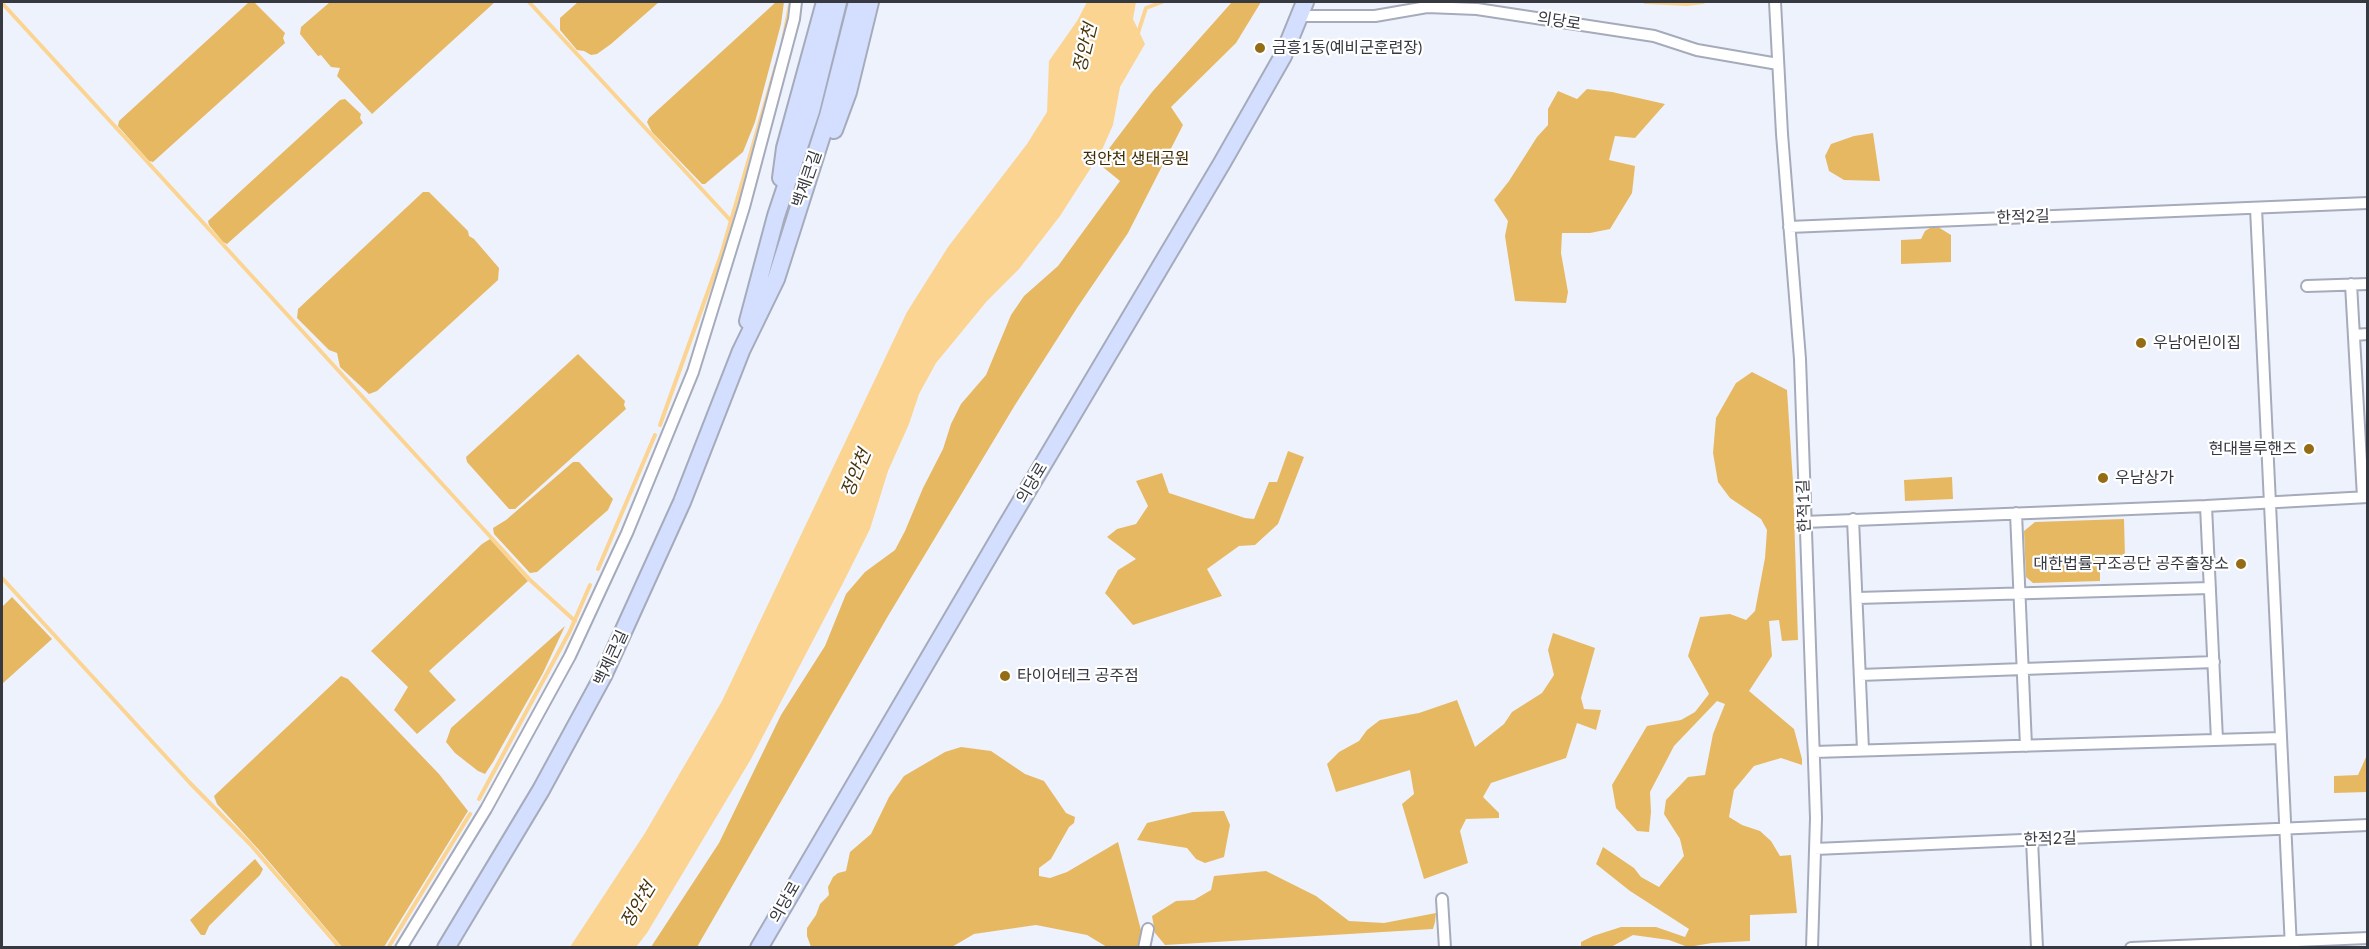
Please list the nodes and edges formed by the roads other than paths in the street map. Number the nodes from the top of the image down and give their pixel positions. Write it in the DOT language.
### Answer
graph roads {
  1 [pos="796,2"];
  2 [pos="825,2"];
  3 [pos="838,2"];
  4 [pos="857,2"];
  5 [pos="870,2"];
  6 [pos="1775,2"];
  7 [pos="1303,9"];
  8 [pos="1778,64"];
  9 [pos="2367,203"];
  10 [pos="2256,208"];
  11 [pos="776,216"];
  12 [pos="793,221"];
  13 [pos="1789,227"];
  14 [pos="2351,284"];
  15 [pos="2367,284"];
  16 [pos="2307,286"];
  17 [pos="2367,334"];
  18 [pos="2354,335"];
  19 [pos="741,351"];
  20 [pos="2365,497"];
  21 [pos="2271,502"];
  22 [pos="2206,506"];
  23 [pos="2016,513"];
  24 [pos="1853,519"];
  25 [pos="1804,522"];
  26 [pos="2210,588"];
  27 [pos="2020,594"];
  28 [pos="1857,598"];
  29 [pos="2214,662"];
  30 [pos="2023,669"];
  31 [pos="1860,675"];
  32 [pos="2281,738"];
  33 [pos="2217,740"];
  34 [pos="2026,746"];
  35 [pos="1863,750"];
  36 [pos="1814,752"];
  37 [pos="2367,825"];
  38 [pos="2285,829"];
  39 [pos="2032,840"];
  40 [pos="1815,849"];
  41 [pos="1442,899"];
  42 [pos="1148,929"];
  43 [pos="2367,938"];
  44 [pos="2291,945"];
  45 [pos="401,948"];
  46 [pos="446,948"];
  47 [pos="759,948"];
  48 [pos="1144,948"];
  49 [pos="1445,948"];
  50 [pos="1812,948"];
  51 [pos="2037,948"];
  52 [pos="2131,948"];
  1 -- 45 [label="street"];
  2 -- 11 [label="main road"];
  3 -- 11 [label="main road, 백제큰길"];
  4 -- 12 [label="main road, 백제큰길"];
  5 -- 12 [label="main road"];
  6 -- 8 [label="street, 한적1길"];
  7 -- 8 [label="street, 의당로"];
  7 -- 47 [label="main road, 의당로"];
  8 -- 13 [label="street, 한적1길"];
  9 -- 10 [label="street, 한적2길"];
  10 -- 13 [label="street, 한적2길"];
  10 -- 21 [label="street"];
  11 -- 19 [label="main road, 백제큰길"];
  12 -- 19 [label="main road, 백제큰길"];
  13 -- 25 [label="street, 한적1길"];
  14 -- 15 [label="street"];
  14 -- 16 [label="street"];
  14 -- 18 [label="street"];
  17 -- 18 [label="street"];
  18 -- 20 [label="street"];
  19 -- 46 [label="main road, 백제큰길"];
  20 -- 21 [label="street"];
  21 -- 22 [label="street"];
  21 -- 32 [label="street"];
  22 -- 23 [label="street"];
  22 -- 26 [label="street"];
  23 -- 24 [label="street"];
  23 -- 27 [label="street"];
  24 -- 25 [label="street"];
  24 -- 28 [label="street"];
  25 -- 36 [label="street, 한적1길"];
  26 -- 27 [label="street"];
  26 -- 29 [label="street"];
  27 -- 28 [label="street"];
  27 -- 30 [label="street"];
  28 -- 31 [label="street"];
  29 -- 30 [label="street"];
  29 -- 33 [label="street"];
  30 -- 31 [label="street"];
  30 -- 34 [label="street"];
  31 -- 35 [label="street"];
  32 -- 33 [label="street"];
  32 -- 38 [label="street"];
  33 -- 34 [label="street"];
  34 -- 35 [label="street"];
  35 -- 36 [label="street"];
  36 -- 40 [label="street, 한적1길"];
  37 -- 38 [label="street, 한적2길"];
  38 -- 39 [label="street, 한적2길"];
  38 -- 44 [label="street"];
  39 -- 40 [label="street, 한적2길"];
  39 -- 51 [label="street"];
  40 -- 50 [label="street, 한적1길"];
  41 -- 49 [label="street"];
  42 -- 48 [label="street"];
  43 -- 44 [label="street"];
  44 -- 52 [label="street"];
}
